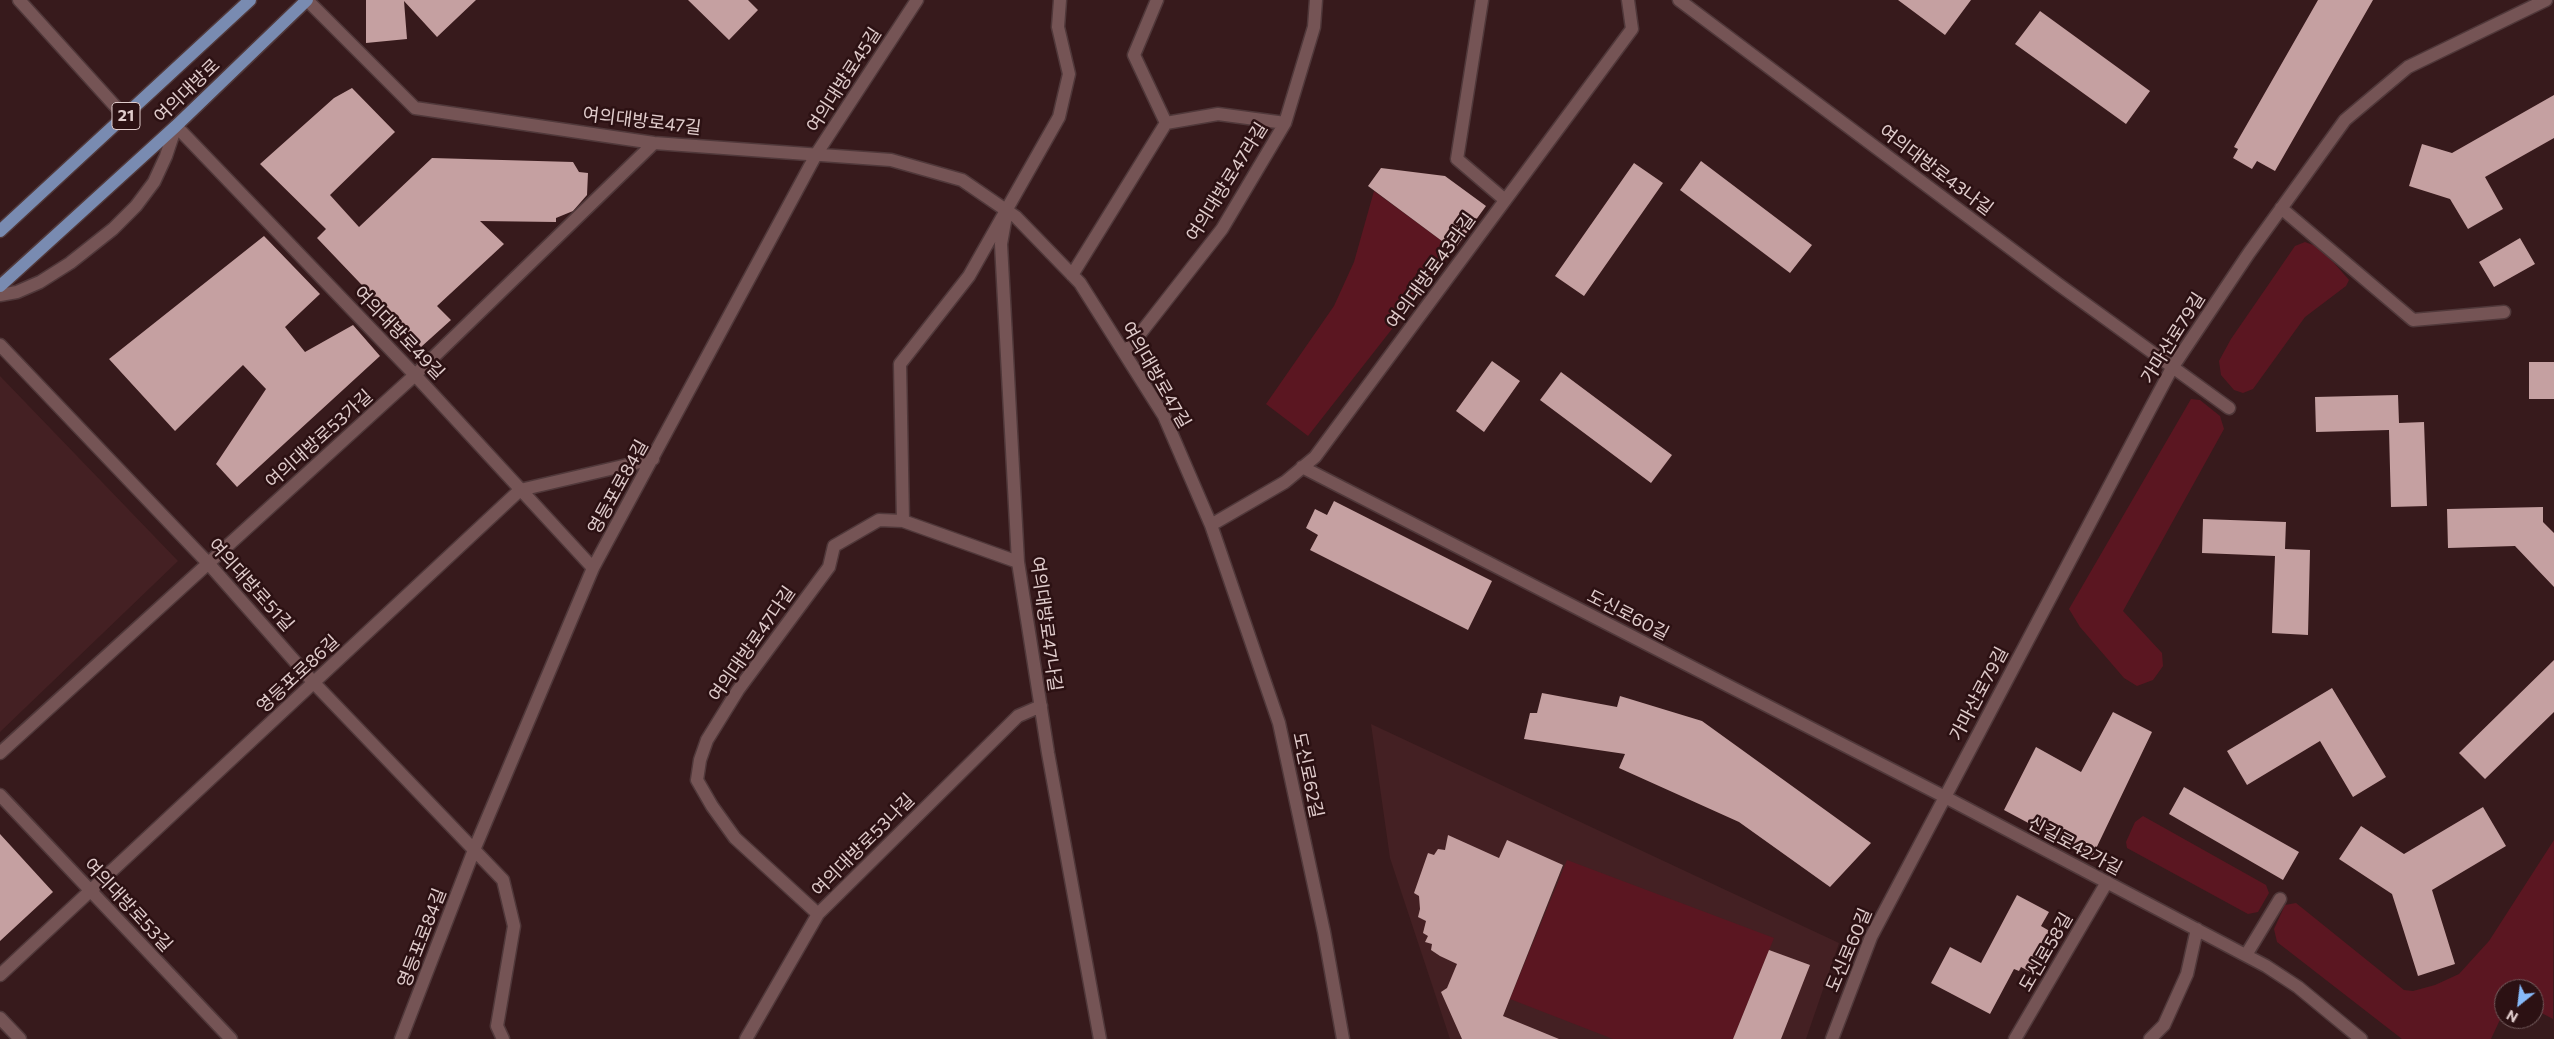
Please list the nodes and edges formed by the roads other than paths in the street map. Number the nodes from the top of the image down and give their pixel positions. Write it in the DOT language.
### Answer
graph roads {
  1 [pos="19,0"];
  2 [pos="250,0"];
  3 [pos="307,0"];
  4 [pos="917,0"];
  5 [pos="1060,0"];
  6 [pos="1157,0"];
  7 [pos="1316,0"];
  8 [pos="1482,0"];
  9 [pos="1628,0"];
  10 [pos="1679,0"];
  11 [pos="2546,0"];
  12 [pos="125,117"];
  13 [pos="1166,123"];
  14 [pos="1284,123"];
  15 [pos="176,126"];
  16 [pos="654,143"];
  17 [pos="817,153"];
  18 [pos="1505,200"];
  19 [pos="2281,208"];
  20 [pos="1007,210"];
  21 [pos="0,231"];
  22 [pos="1072,275"];
  23 [pos="0,286"];
  24 [pos="0,295"];
  25 [pos="2504,312"];
  26 [pos="0,345"];
  27 [pos="1125,354"];
  28 [pos="2172,368"];
  29 [pos="415,375"];
  30 [pos="2229,408"];
  31 [pos="653,459"];
  32 [pos="1302,467"];
  33 [pos="520,490"];
  34 [pos="903,521"];
  35 [pos="1211,526"];
  36 [pos="1018,562"];
  37 [pos="208,563"];
  38 [pos="593,568"];
  39 [pos="314,683"];
  40 [pos="1041,706"];
  41 [pos="0,753"];
  42 [pos="0,795"];
  43 [pos="1941,795"];
  44 [pos="474,850"];
  45 [pos="2107,882"];
  46 [pos="91,891"];
  47 [pos="2280,899"];
  48 [pos="818,914"];
  49 [pos="2197,929"];
  50 [pos="2246,955"];
  51 [pos="0,975"];
  52 [pos="0,1018"];
  53 [pos="20,1039"];
  54 [pos="231,1039"];
  55 [pos="401,1039"];
  56 [pos="503,1039"];
  57 [pos="746,1039"];
  58 [pos="1100,1039"];
  59 [pos="1343,1039"];
  60 [pos="1832,1039"];
  61 [pos="2015,1039"];
  62 [pos="2150,1039"];
  63 [pos="2361,1039"];
  1 -- 12 [label="street"];
  2 -- 12 [label="main road, 여의대방로 / 21"];
  3 -- 15 [label="main road, 여의대방로"];
  3 -- 16 [label="street, 여의대방로47길"];
  4 -- 17 [label="street, 여의대방로45길"];
  5 -- 20 [label="street"];
  6 -- 13 [label="street"];
  7 -- 14 [label="street, 여의대방로47라길"];
  8 -- 18 [label="street"];
  9 -- 18 [label="street, 여의대방로43라길"];
  10 -- 28 [label="street, 여의대방로43나길"];
  11 -- 19 [label="street, 가마산로79길"];
  12 -- 21 [label="main road, 여의대방로 / 21"];
  13 -- 14 [label="street, 여의대방로47라길"];
  13 -- 22 [label="street"];
  14 -- 27 [label="street, 여의대방로47라길"];
  15 -- 23 [label="main road, 여의대방로"];
  15 -- 24 [label="street"];
  15 -- 29 [label="street, 여의대방로49길"];
  16 -- 17 [label="street, 여의대방로47길"];
  16 -- 29 [label="street, 여의대방로53가길"];
  17 -- 20 [label="street, 여의대방로47길"];
  17 -- 31 [label="street, 영등포로84길"];
  18 -- 32 [label="street, 여의대방로43라길"];
  19 -- 25 [label="street"];
  19 -- 28 [label="street, 가마산로79길"];
  20 -- 22 [label="street, 여의대방로47길"];
  20 -- 34 [label="street"];
  20 -- 36 [label="street, 여의대방로47나길"];
  22 -- 27 [label="street, 여의대방로47길"];
  26 -- 37 [label="street, 여의대방로51길"];
  27 -- 35 [label="street, 여의대방로47길"];
  28 -- 30 [label="street, 여의대방로43나길"];
  28 -- 43 [label="street, 가마산로79길"];
  29 -- 33 [label="street, 여의대방로49길"];
  29 -- 37 [label="street, 여의대방로53가길"];
  31 -- 33 [label="street"];
  31 -- 38 [label="street, 영등포로84길"];
  32 -- 35 [label="street, 여의대방로43라길"];
  32 -- 43 [label="street, 도신로60길"];
  33 -- 38 [label="street, 여의대방로49길"];
  33 -- 39 [label="street, 영등포로86길"];
  34 -- 36 [label="street, 여의대방로47다길"];
  34 -- 48 [label="street, 여의대방로47다길"];
  35 -- 59 [label="street, 도신로62길"];
  36 -- 40 [label="street, 여의대방로47나길"];
  37 -- 39 [label="street, 여의대방로51길"];
  37 -- 41 [label="street, 여의대방로53가길"];
  38 -- 44 [label="street, 영등포로84길"];
  39 -- 44 [label="street, 여의대방로51길"];
  39 -- 46 [label="street, 영등포로86길"];
  40 -- 48 [label="street, 여의대방로53나길"];
  40 -- 58 [label="street, 여의대방로47나길"];
  42 -- 46 [label="street, 여의대방로53길"];
  43 -- 45 [label="street, 신길로42가길"];
  43 -- 60 [label="street, 도신로60길"];
  44 -- 55 [label="street, 영등포로84길"];
  44 -- 56 [label="street"];
  45 -- 49 [label="street, 신길로42가길"];
  45 -- 61 [label="street, 도신로58길"];
  46 -- 51 [label="street, 영등포로86길"];
  46 -- 54 [label="street, 여의대방로53길"];
  47 -- 50 [label="street"];
  48 -- 57 [label="street, 여의대방로53나길"];
  49 -- 50 [label="street, 신길로42가길"];
  49 -- 62 [label="street"];
  50 -- 63 [label="street, 신길로42가길"];
  52 -- 53 [label="street"];
}
